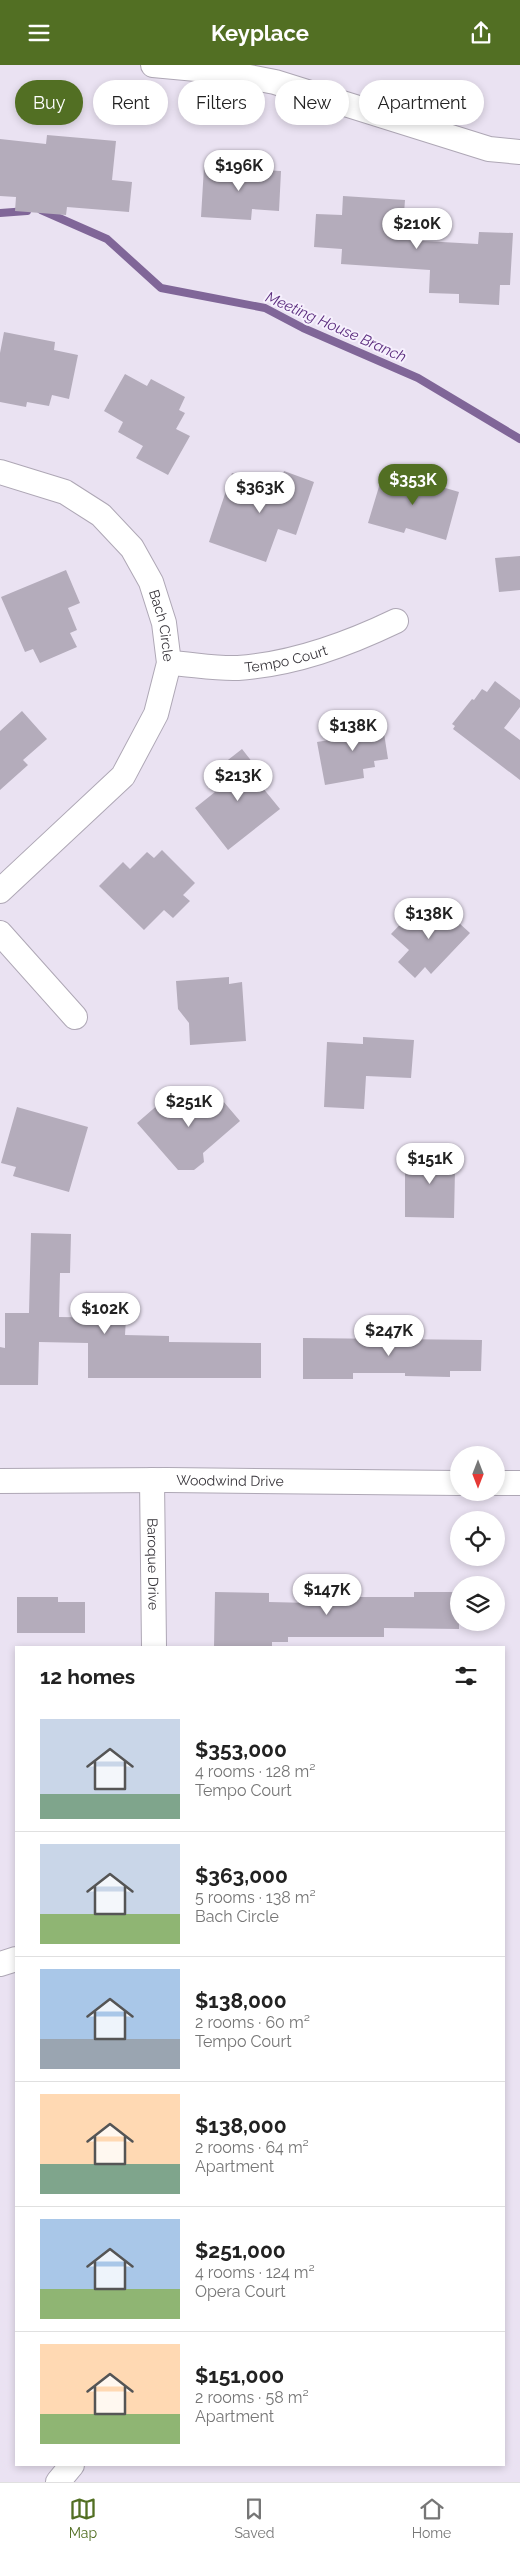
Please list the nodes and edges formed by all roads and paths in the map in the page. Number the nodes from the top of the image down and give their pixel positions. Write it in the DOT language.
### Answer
graph roads {
  1 [pos="153,65"];
  2 [pos="520,152"];
  3 [pos="0,472"];
  4 [pos="396,621"];
  5 [pos="169,663"];
  6 [pos="0,891"];
  7 [pos="0,933"];
  8 [pos="75,1017"];
  9 [pos="152,1480"];
  10 [pos="0,1481"];
  11 [pos="450,1483"];
  12 [pos="505,1483"];
  13 [pos="520,1483"];
  14 [pos="154,1646"];
  15 [pos="15,1959"];
  16 [pos="0,1963"];
  17 [pos="71,2466"];
  18 [pos="58,2482"];
  1 -- 2 [label="street"];
  3 -- 5 [label="street, Bach Circle"];
  4 -- 5 [label="street, Tempo Court"];
  5 -- 6 [label="street, Bach Circle"];
  7 -- 8 [label="street"];
  9 -- 10 [label="street, Woodwind Drive"];
  9 -- 11 [label="street, Woodwind Drive"];
  9 -- 14 [label="street, Baroque Drive"];
  12 -- 13 [label="street"];
  15 -- 16 [label="street"];
  17 -- 18 [label="street"];
}
